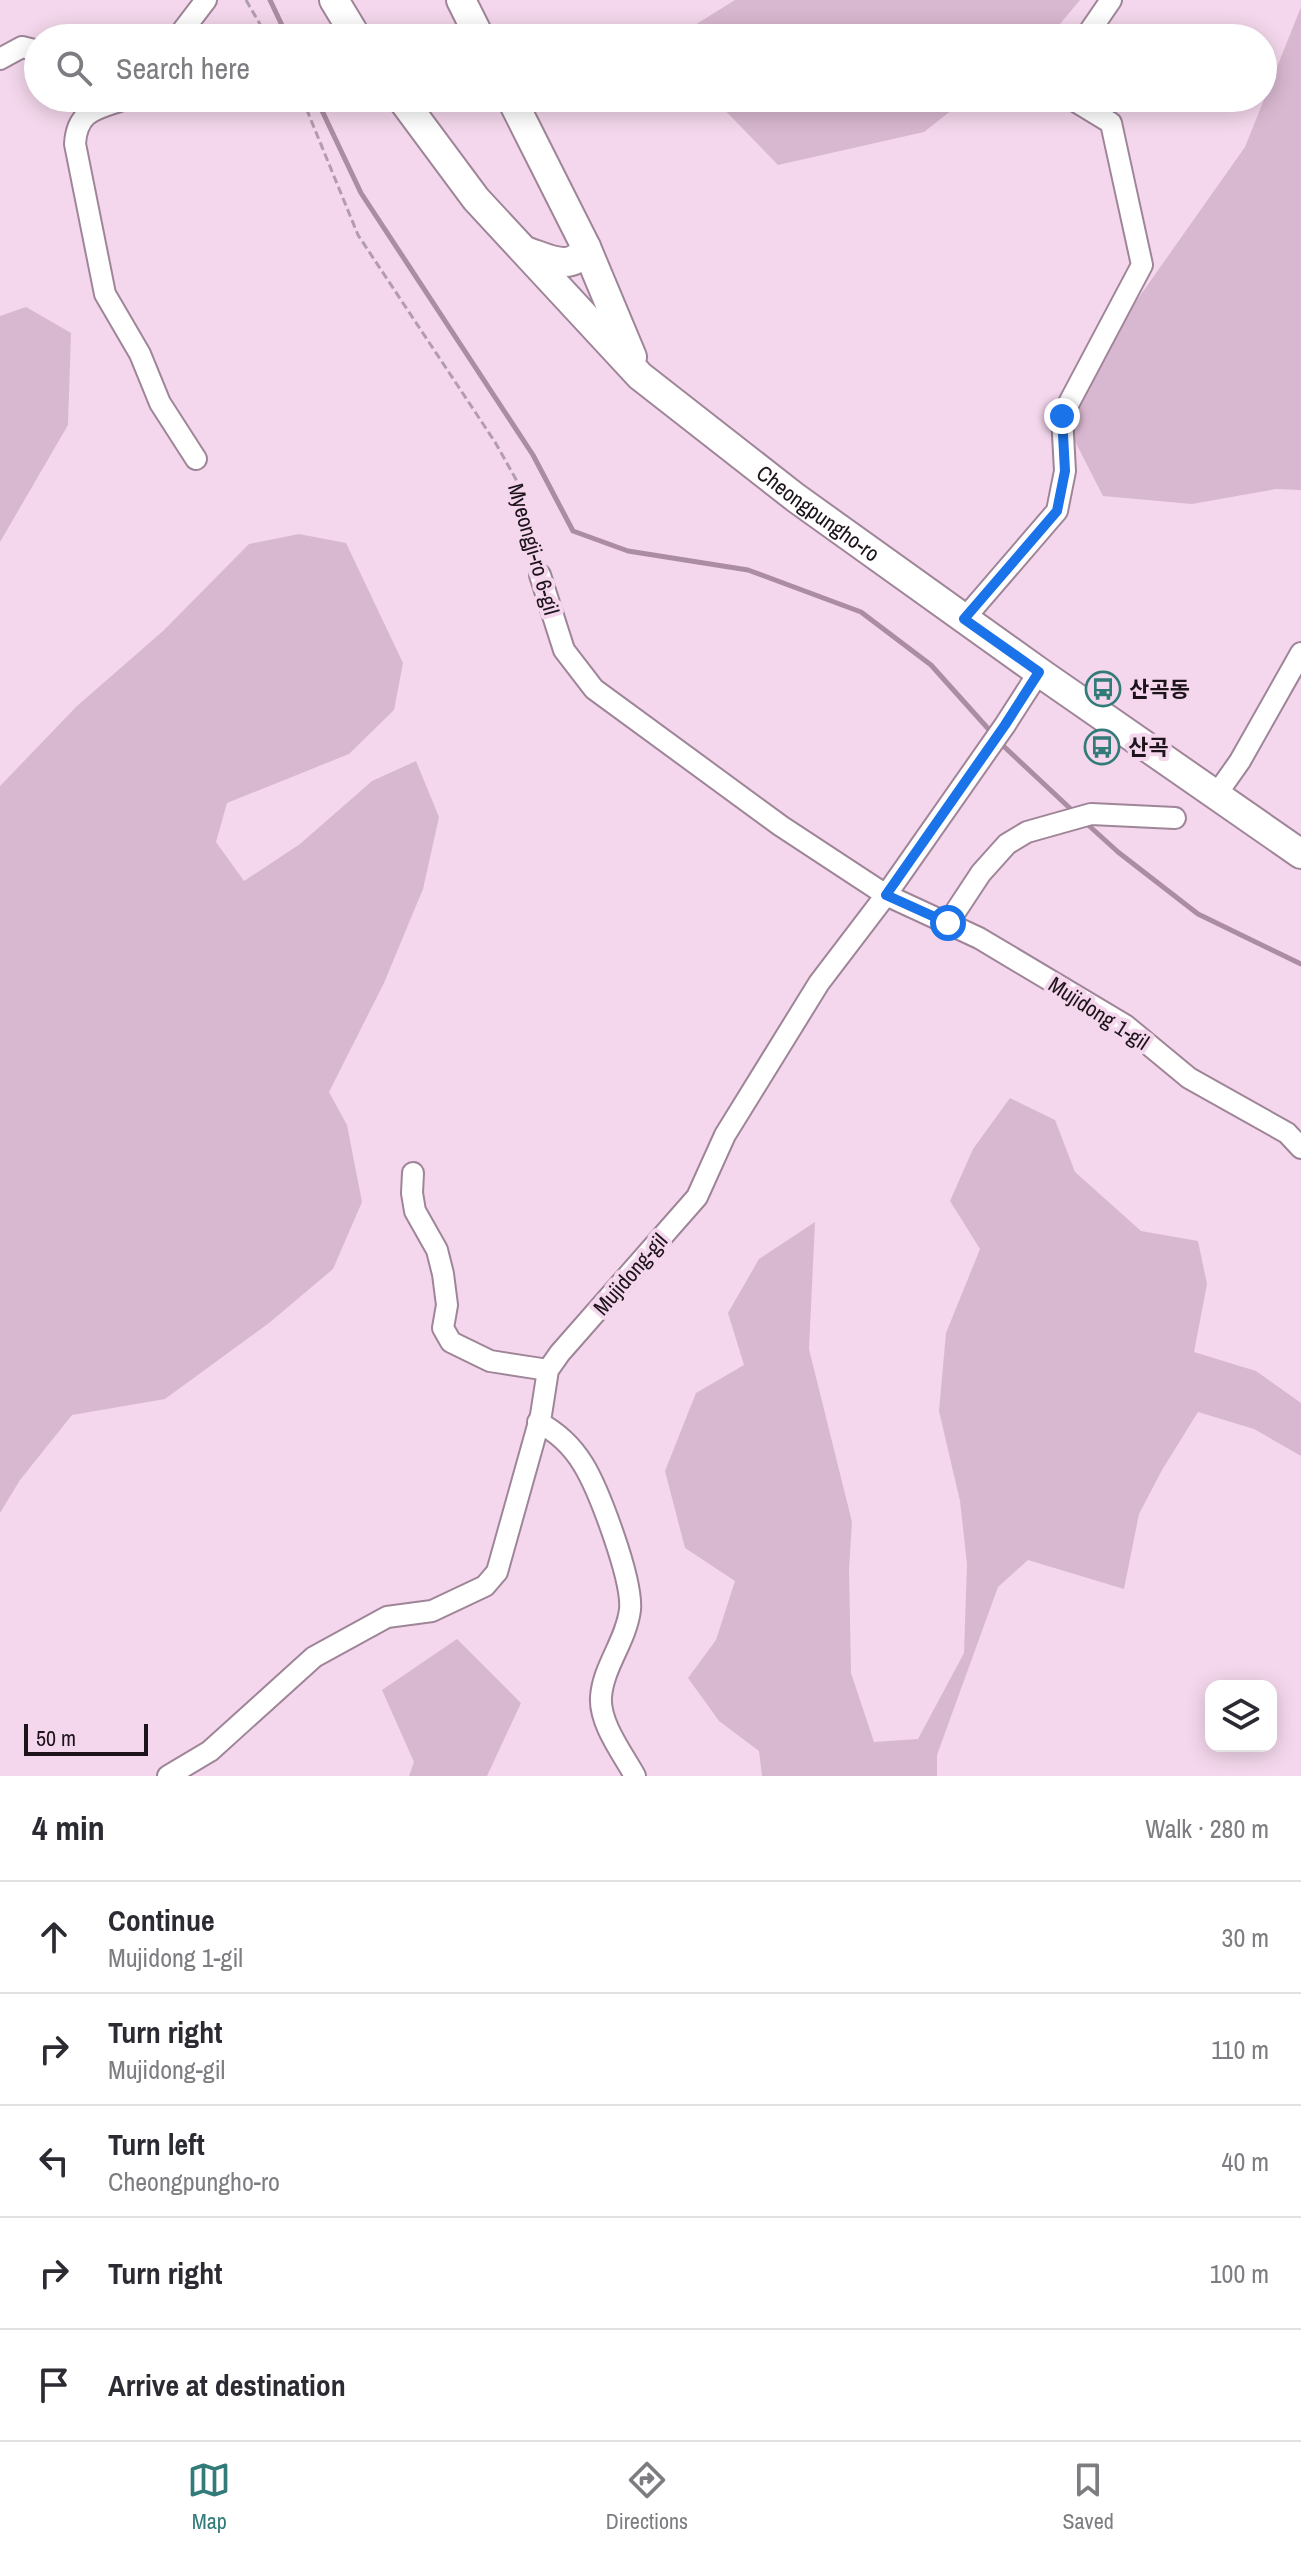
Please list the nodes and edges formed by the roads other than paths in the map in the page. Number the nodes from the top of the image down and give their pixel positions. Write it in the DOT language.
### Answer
graph roads {
  1 [pos="206,0"];
  2 [pos="334,0"];
  3 [pos="461,0"];
  4 [pos="1111,0"];
  5 [pos="188,24"];
  6 [pos="349,24"];
  7 [pos="473,24"];
  8 [pos="1095,24"];
  9 [pos="24,48"];
  10 [pos="0,59"];
  11 [pos="87,112"];
  12 [pos="411,112"];
  13 [pos="518,112"];
  14 [pos="1093,112"];
  15 [pos="586,247"];
  16 [pos="525,251"];
  17 [pos="640,376"];
  18 [pos="196,459"];
  19 [pos="540,575"];
  20 [pos="964,619"];
  21 [pos="1301,653"];
  22 [pos="1039,672"];
  23 [pos="1216,795"];
  24 [pos="1175,818"];
  25 [pos="1301,854"];
  26 [pos="886,895"];
  27 [pos="948,923"];
  28 [pos="1301,1148"];
  29 [pos="413,1173"];
  30 [pos="548,1370"];
  31 [pos="538,1422"];
  32 [pos="168,1776"];
  33 [pos="635,1776"];
  1 -- 5 [label="street"];
  2 -- 6 [label="main road"];
  3 -- 7 [label="main road"];
  4 -- 8 [label="street"];
  9 -- 10 [label="street"];
  11 -- 18 [label="street"];
  12 -- 16 [label="main road, Cheongpungho-ro"];
  13 -- 15 [label="main road"];
  14 -- 20 [label="street"];
  15 -- 16 [label="main road"];
  15 -- 17 [label="main road"];
  16 -- 17 [label="main road, Cheongpungho-ro"];
  17 -- 20 [label="main road, Cheongpungho-ro"];
  19 -- 26 [label="street, Myeongji-ro 6-gil"];
  20 -- 22 [label="main road, Cheongpungho-ro"];
  21 -- 23 [label="street"];
  22 -- 23 [label="main road, Cheongpungho-ro"];
  22 -- 26 [label="street, Mujidong-gil"];
  23 -- 25 [label="main road, Cheongpungho-ro"];
  24 -- 27 [label="street"];
  26 -- 27 [label="street, Mujidong 1-gil"];
  26 -- 30 [label="street, Mujidong-gil"];
  27 -- 28 [label="street, Mujidong 1-gil"];
  29 -- 30 [label="street"];
  30 -- 31 [label="street, Mujidong-gil"];
  31 -- 32 [label="street, Mujidong-gil"];
  31 -- 33 [label="street"];
}
